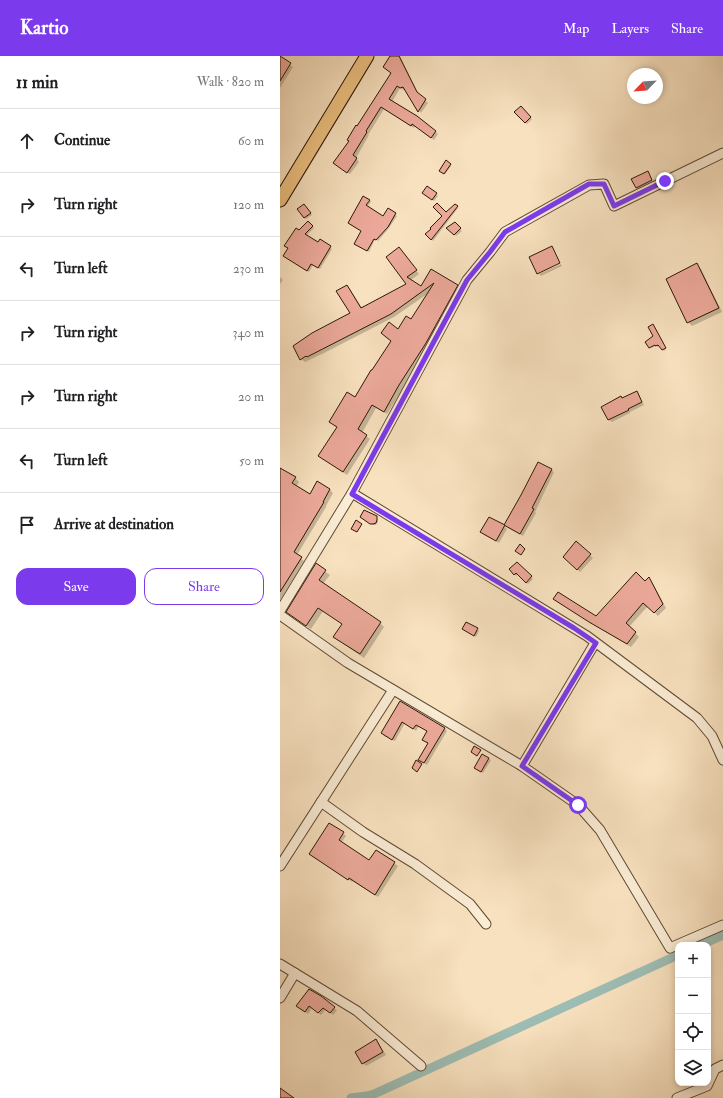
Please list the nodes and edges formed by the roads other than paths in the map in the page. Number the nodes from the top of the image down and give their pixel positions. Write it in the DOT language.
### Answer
graph roads {
  1 [pos="367,56"];
  2 [pos="723,153"];
  3 [pos="280,200"];
  4 [pos="352,494"];
  5 [pos="280,611"];
  6 [pos="280,615"];
  7 [pos="596,643"];
  8 [pos="393,690"];
  9 [pos="723,760"];
  10 [pos="522,766"];
  11 [pos="321,802"];
  12 [pos="280,866"];
  13 [pos="486,924"];
  14 [pos="723,925"];
  15 [pos="280,964"];
  16 [pos="296,973"];
  17 [pos="280,998"];
  18 [pos="723,1064"];
  19 [pos="421,1066"];
  20 [pos="677,1098"];
  1 -- 3 [label="highway"];
  2 -- 4 [label="street"];
  4 -- 5 [label="street"];
  4 -- 7 [label="street"];
  6 -- 8 [label="street"];
  7 -- 9 [label="street"];
  7 -- 10 [label="street"];
  8 -- 10 [label="street"];
  8 -- 11 [label="street"];
  10 -- 14 [label="street"];
  11 -- 12 [label="street"];
  11 -- 13 [label="street"];
  15 -- 16 [label="street"];
  16 -- 17 [label="street"];
  16 -- 19 [label="street"];
  18 -- 20 [label="street"];
}
